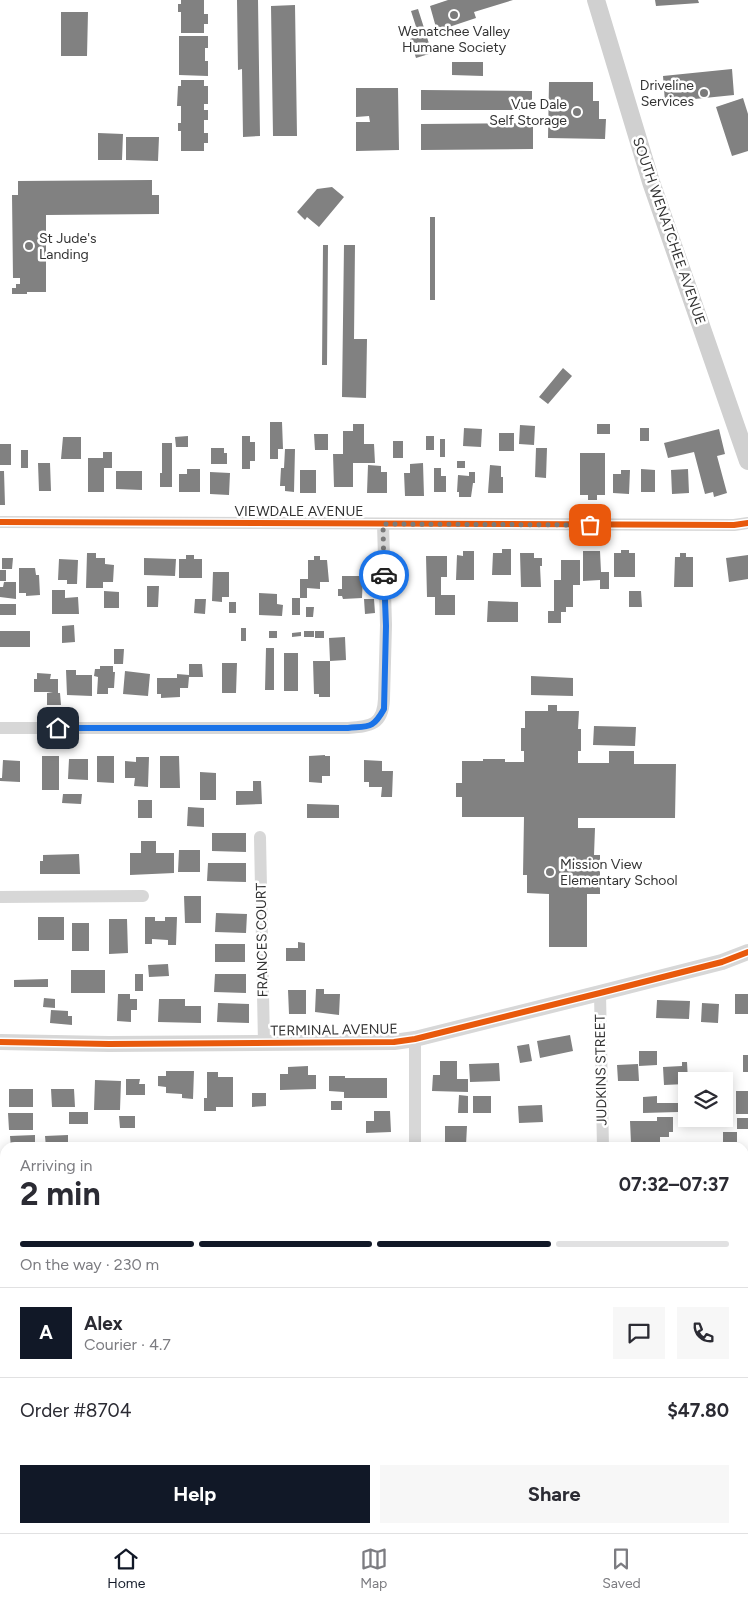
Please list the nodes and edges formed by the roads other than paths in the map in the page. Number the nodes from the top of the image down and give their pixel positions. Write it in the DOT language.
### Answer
graph roads {
  1 [pos="596,0"];
  2 [pos="748,461"];
  3 [pos="0,522"];
  4 [pos="748,523"];
  5 [pos="383,524"];
  6 [pos="0,728"];
  7 [pos="260,837"];
  8 [pos="143,896"];
  9 [pos="0,897"];
  10 [pos="748,952"];
  11 [pos="600,993"];
  12 [pos="415,1039"];
  13 [pos="0,1042"];
  14 [pos="264,1044"];
  15 [pos="415,1142"];
  16 [pos="603,1142"];
  1 -- 2 [label="main road, SOUTH WENATCHEE AVENUE"];
  3 -- 5 [label="street, VIEWDALE AVENUE"];
  4 -- 5 [label="street, VIEWDALE AVENUE"];
  5 -- 6 [label="street"];
  7 -- 14 [label="street, FRANCES COURT"];
  8 -- 9 [label="street"];
  10 -- 11 [label="street, TERMINAL AVENUE"];
  11 -- 12 [label="street, TERMINAL AVENUE"];
  11 -- 16 [label="street, JUDKINS STREET"];
  12 -- 14 [label="street, TERMINAL AVENUE"];
  12 -- 15 [label="street"];
  13 -- 14 [label="street, TERMINAL AVENUE"];
}
